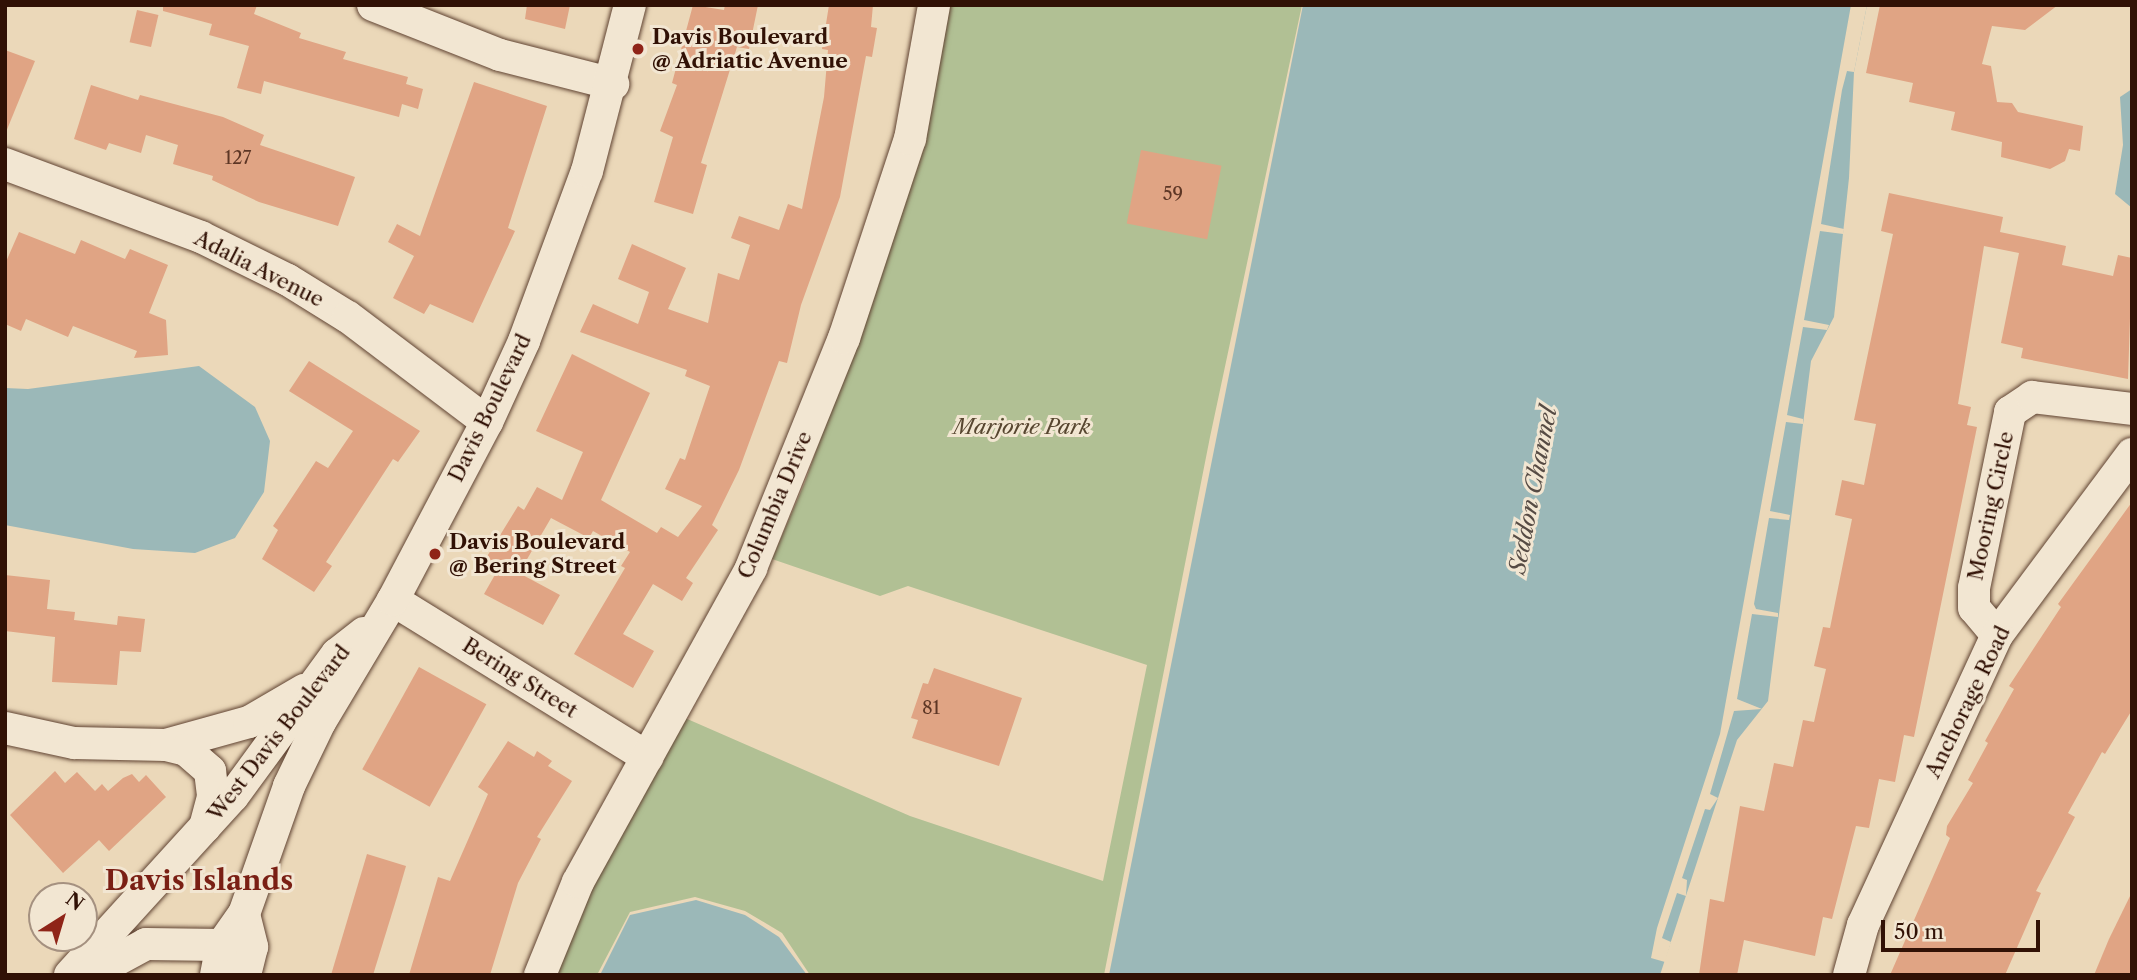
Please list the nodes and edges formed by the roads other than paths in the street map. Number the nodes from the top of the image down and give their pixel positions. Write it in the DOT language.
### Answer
graph roads {
  1 [pos="373,5"];
  2 [pos="630,5"];
  3 [pos="934,5"];
  4 [pos="613,84"];
  5 [pos="5,164"];
  6 [pos="2132,409"];
  7 [pos="487,422"];
  8 [pos="2132,454"];
  9 [pos="386,612"];
  10 [pos="1997,635"];
  11 [pos="313,684"];
  12 [pos="5,728"];
  13 [pos="166,745"];
  14 [pos="648,757"];
  15 [pos="205,827"];
  16 [pos="244,914"];
  17 [pos="219,960"];
  18 [pos="70,975"];
  19 [pos="89,975"];
  20 [pos="245,975"];
  21 [pos="540,975"];
  22 [pos="1849,975"];
  1 -- 4 [label="street"];
  2 -- 4 [label="street, Davis Boulevard"];
  3 -- 14 [label="street, Columbia Drive"];
  4 -- 7 [label="street, Davis Boulevard"];
  5 -- 7 [label="street, Adalia Avenue"];
  6 -- 10 [label="street, Mooring Circle"];
  7 -- 9 [label="street, Davis Boulevard"];
  8 -- 10 [label="street, Anchorage Road"];
  9 -- 11 [label="street, West Davis Boulevard"];
  9 -- 14 [label="street, Bering Street"];
  9 -- 16 [label="street, Davis Boulevard"];
  10 -- 22 [label="street, Anchorage Road"];
  11 -- 13 [label="street"];
  11 -- 15 [label="street, West Davis Boulevard"];
  12 -- 13 [label="street"];
  13 -- 15 [label="street"];
  14 -- 21 [label="street, Columbia Drive"];
  15 -- 18 [label="street, West Davis Boulevard"];
  16 -- 17 [label="street, Davis Boulevard"];
  16 -- 20 [label="street"];
  17 -- 19 [label="street"];
}
